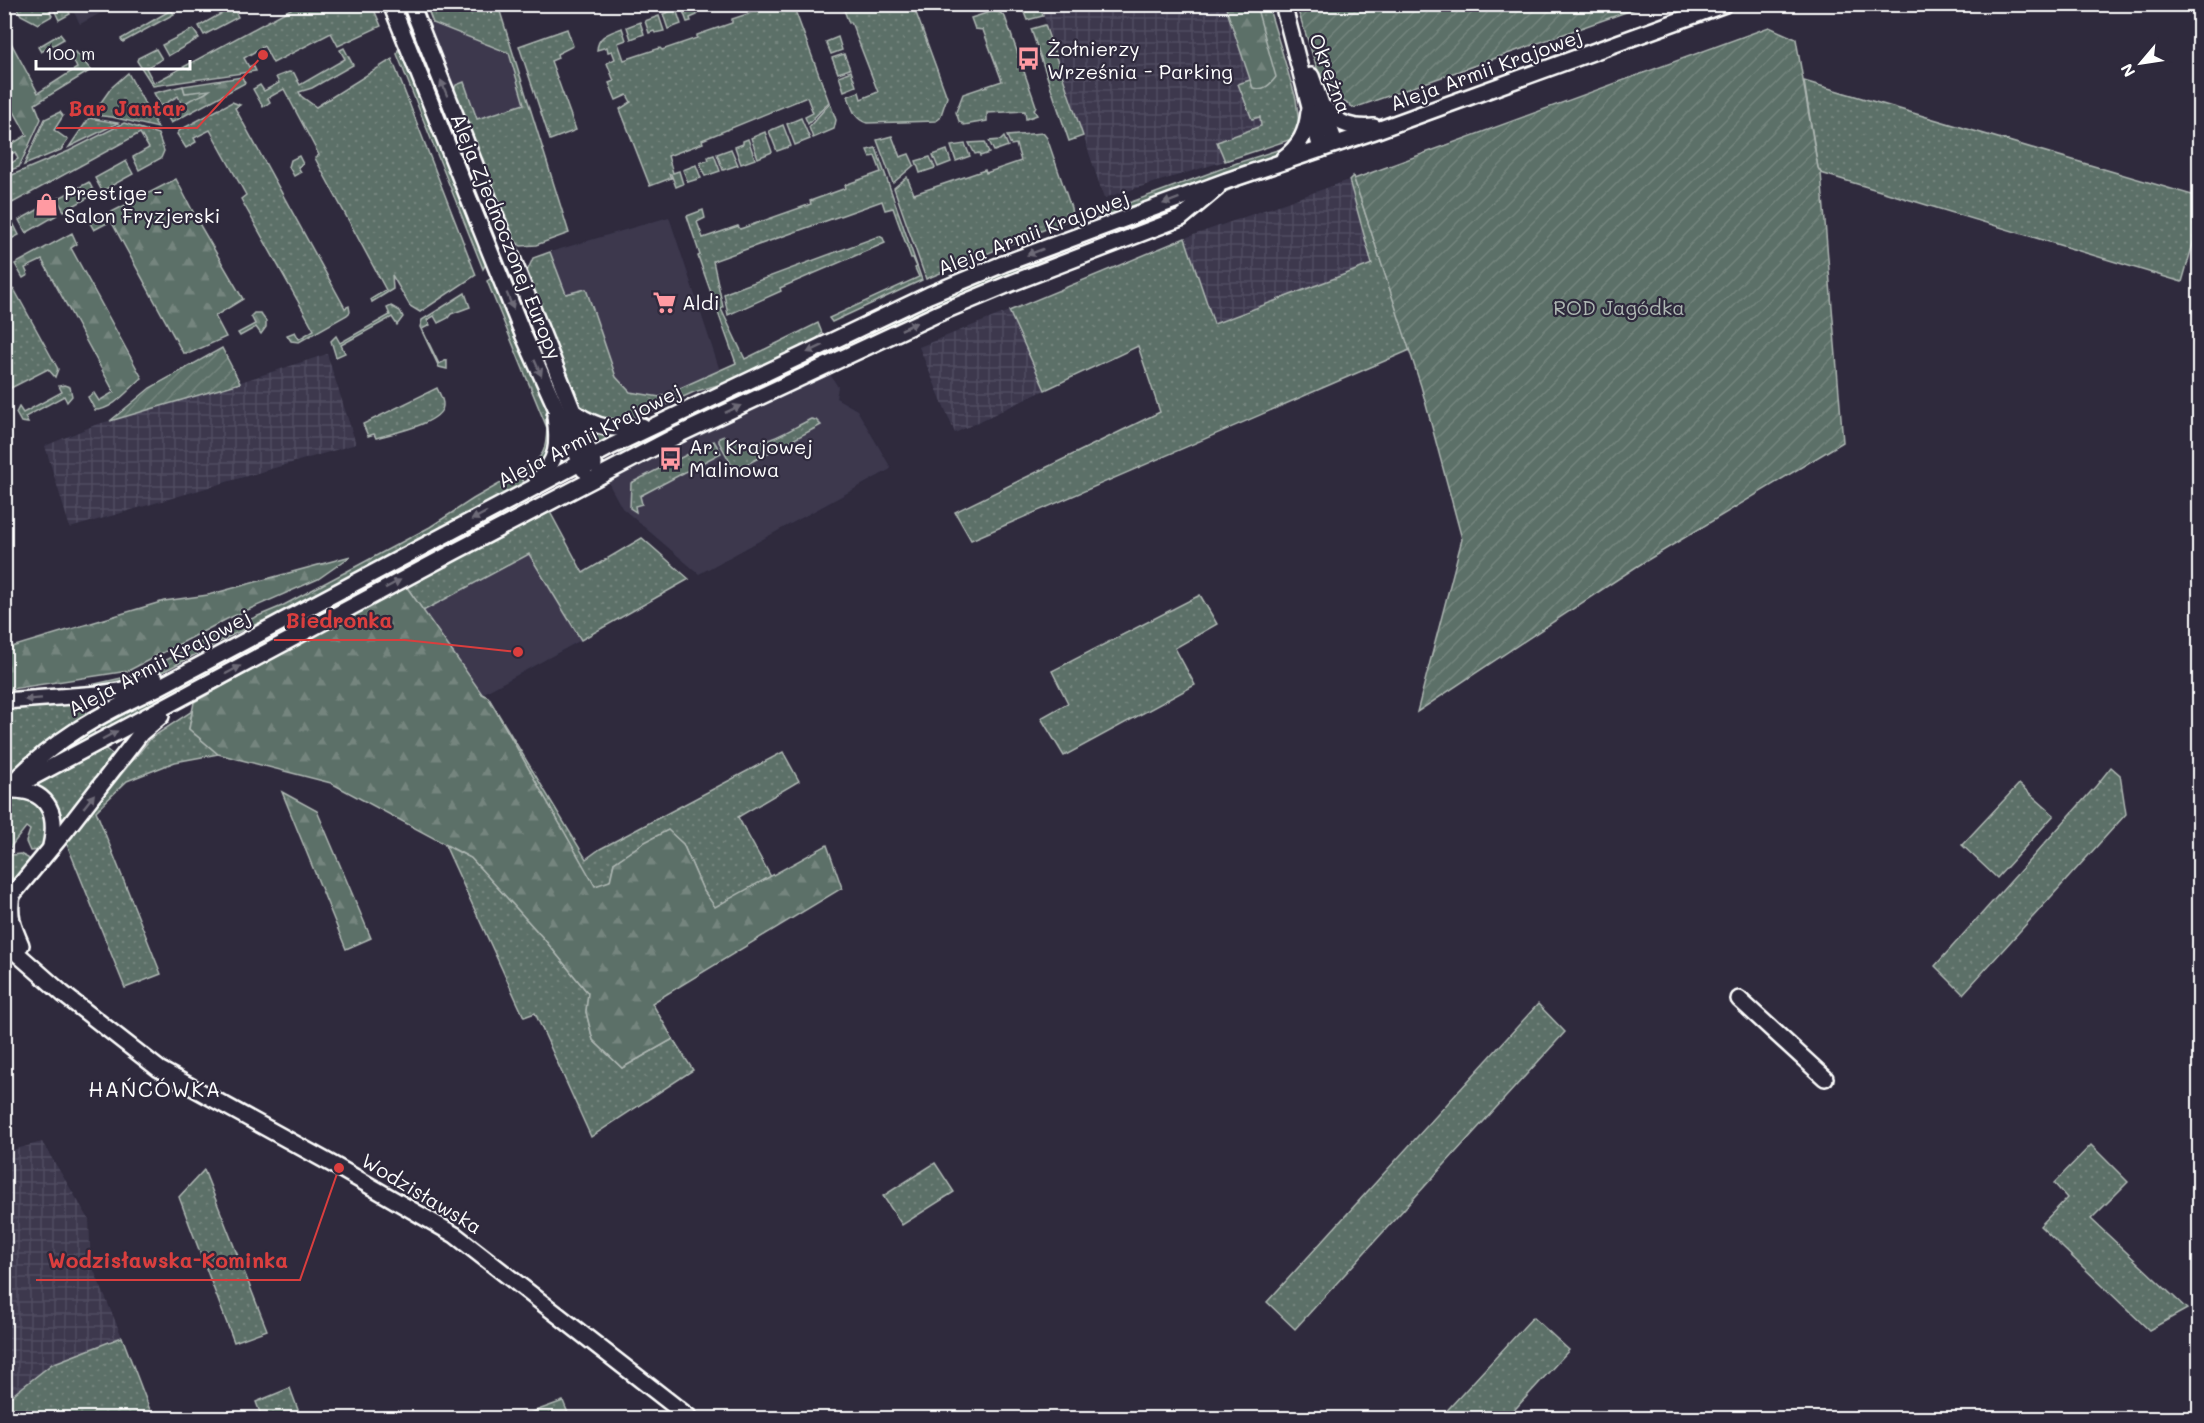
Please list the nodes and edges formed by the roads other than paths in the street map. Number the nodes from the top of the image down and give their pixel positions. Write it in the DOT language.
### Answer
graph roads {
  1 [pos="391,4"];
  2 [pos="411,4"];
  3 [pos="1725,4"];
  4 [pos="1285,11"];
  5 [pos="1316,104"];
  6 [pos="1391,124"];
  7 [pos="1328,146"];
  8 [pos="1274,165"];
  9 [pos="1226,181"];
  10 [pos="553,401"];
  11 [pos="575,413"];
  12 [pos="656,424"];
  13 [pos="586,459"];
  14 [pos="593,479"];
  15 [pos="531,488"];
  16 [pos="184,673"];
  17 [pos="181,697"];
  18 [pos="4,701"];
  19 [pos="5,790"];
  20 [pos="51,846"];
  21 [pos="8,898"];
  22 [pos="8,941"];
  23 [pos="1739,999"];
  24 [pos="1825,1078"];
  25 [pos="690,1419"];
  1 -- 10 [label="main road, Aleja Zjednoczonej Europy, one-way"];
  11 -- 2 [label="main road, Aleja Zjednoczonej Europy, one-way"];
  3 -- 6 [label="main road, Aleja Armii Krajowej"];
  4 -- 5 [label="main road, Okrężna"];
  5 -- 6 [label="main road"];
  5 -- 7 [label="main road, Okrężna"];
  5 -- 8 [label="main road"];
  6 -- 7 [label="main road, Aleja Armii Krajowej"];
  7 -- 8 [label="main road, Aleja Armii Krajowej"];
  8 -- 9 [label="main road, Aleja Armii Krajowej"];
  9 -- 12 [label="main road, Aleja Armii Krajowej, one-way"];
  14 -- 9 [label="main road, Aleja Armii Krajowej, one-way"];
  10 -- 13 [label="main road, Aleja Zjednoczonej Europy"];
  10 -- 15 [label="main road"];
  11 -- 12 [label="main road"];
  11 -- 13 [label="main road, Aleja Zjednoczonej Europy"];
  12 -- 13 [label="main road, Aleja Armii Krajowej"];
  13 -- 14 [label="main road, Aleja Zjednoczonej Europy"];
  13 -- 15 [label="main road, Aleja Armii Krajowej"];
  17 -- 14 [label="main road, Aleja Armii Krajowej, one-way"];
  15 -- 16 [label="main road, Aleja Armii Krajowej, one-way"];
  16 -- 18 [label="main road, one-way"];
  16 -- 19 [label="main road, Aleja Armii Krajowej"];
  19 -- 17 [label="main road, Aleja Armii Krajowej, one-way"];
  20 -- 17 [label="main road, one-way"];
  19 -- 20 [label="main road"];
  20 -- 21 [label="main road"];
  21 -- 22 [label="main road"];
  22 -- 25 [label="main road, Wodzisławska"];
  23 -- 24 [label="main road"];
}
